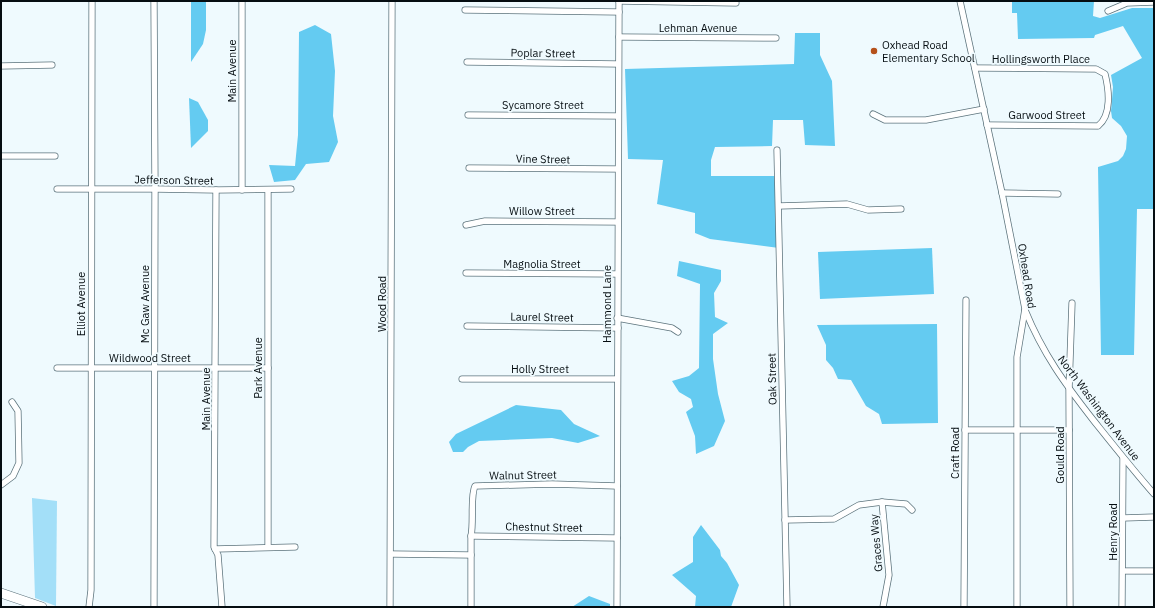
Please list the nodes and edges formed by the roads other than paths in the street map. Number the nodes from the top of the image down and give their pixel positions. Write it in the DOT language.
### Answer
graph roads {
  1 [pos="92,1"];
  2 [pos="154,1"];
  3 [pos="242,1"];
  4 [pos="392,1"];
  5 [pos="619,1"];
  6 [pos="960,1"];
  7 [pos="1154,2"];
  8 [pos="736,3"];
  9 [pos="465,10"];
  10 [pos="1108,11"];
  11 [pos="619,12"];
  12 [pos="619,37"];
  13 [pos="776,38"];
  14 [pos="467,62"];
  15 [pos="618,64"];
  16 [pos="1,66"];
  17 [pos="52,66"];
  18 [pos="976,68"];
  19 [pos="1108,97"];
  20 [pos="984,109"];
  21 [pos="873,114"];
  22 [pos="468,115"];
  23 [pos="618,116"];
  24 [pos="987,125"];
  25 [pos="777,150"];
  26 [pos="1,156"];
  27 [pos="55,156"];
  28 [pos="469,168"];
  29 [pos="617,170"];
  30 [pos="57,189"];
  31 [pos="155,189"];
  32 [pos="291,189"];
  33 [pos="92,190"];
  34 [pos="216,190"];
  35 [pos="242,190"];
  36 [pos="268,190"];
  37 [pos="1002,193"];
  38 [pos="1058,194"];
  39 [pos="778,206"];
  40 [pos="901,209"];
  41 [pos="617,222"];
  42 [pos="466,225"];
  43 [pos="466,273"];
  44 [pos="617,274"];
  45 [pos="966,300"];
  46 [pos="1072,303"];
  47 [pos="1025,309"];
  48 [pos="618,318"];
  49 [pos="467,326"];
  50 [pos="618,328"];
  51 [pos="678,332"];
  52 [pos="57,368"];
  53 [pos="91,368"];
  54 [pos="154,368"];
  55 [pos="216,368"];
  56 [pos="268,368"];
  57 [pos="462,379"];
  58 [pos="618,379"];
  59 [pos="1069,389"];
  60 [pos="12,402"];
  61 [pos="965,430"];
  62 [pos="1018,430"];
  63 [pos="1070,430"];
  64 [pos="1123,458"];
  65 [pos="1,485"];
  66 [pos="617,486"];
  67 [pos="1154,494"];
  68 [pos="882,502"];
  69 [pos="912,510"];
  70 [pos="1154,517"];
  71 [pos="1123,518"];
  72 [pos="785,520"];
  73 [pos="472,536"];
  74 [pos="617,538"];
  75 [pos="268,547"];
  76 [pos="295,547"];
  77 [pos="215,548"];
  78 [pos="391,554"];
  79 [pos="471,555"];
  80 [pos="1123,571"];
  81 [pos="1154,571"];
  82 [pos="1,593"];
  83 [pos="42,607"];
  84 [pos="89,607"];
  85 [pos="154,607"];
  86 [pos="222,607"];
  87 [pos="390,607"];
  88 [pos="471,607"];
  89 [pos="616,607"];
  90 [pos="787,607"];
  91 [pos="883,607"];
  92 [pos="964,607"];
  93 [pos="1017,607"];
  94 [pos="1070,607"];
  95 [pos="1122,607"];
  1 -- 33 [label="street, Elliot Avenue"];
  2 -- 31 [label="street, Mc Gaw Avenue"];
  3 -- 35 [label="street, Main Avenue"];
  4 -- 78 [label="street, Wood Road"];
  5 -- 8 [label="street"];
  5 -- 11 [label="street, Hammond Lane"];
  6 -- 18 [label="street, Oxhead Road"];
  7 -- 10 [label="street"];
  9 -- 11 [label="street"];
  11 -- 12 [label="street, Hammond Lane"];
  12 -- 13 [label="street, Lehman Avenue"];
  12 -- 15 [label="street, Hammond Lane"];
  14 -- 15 [label="street, Poplar Street"];
  15 -- 23 [label="street, Hammond Lane"];
  16 -- 17 [label="street"];
  18 -- 19 [label="street, Hollingsworth Place"];
  18 -- 20 [label="street, Oxhead Road"];
  19 -- 24 [label="street, Garwood Street"];
  20 -- 21 [label="street"];
  20 -- 24 [label="street, Oxhead Road"];
  22 -- 23 [label="street, Sycamore Street"];
  23 -- 29 [label="street, Hammond Lane"];
  24 -- 37 [label="street, Oxhead Road"];
  25 -- 39 [label="street, Oak Street"];
  26 -- 27 [label="street"];
  28 -- 29 [label="street, Vine Street"];
  29 -- 41 [label="street, Hammond Lane"];
  30 -- 33 [label="street, Jefferson Street"];
  31 -- 33 [label="street, Jefferson Street"];
  31 -- 34 [label="street, Jefferson Street"];
  31 -- 54 [label="street, Mc Gaw Avenue"];
  32 -- 36 [label="street, Jefferson Street"];
  33 -- 53 [label="street, Elliot Avenue"];
  34 -- 35 [label="street, Jefferson Street"];
  34 -- 55 [label="street, Main Avenue"];
  35 -- 36 [label="street, Jefferson Street"];
  36 -- 56 [label="street, Park Avenue"];
  37 -- 38 [label="street"];
  37 -- 47 [label="street, Oxhead Road"];
  39 -- 40 [label="street"];
  39 -- 72 [label="street, Oak Street"];
  41 -- 42 [label="street, Willow Street"];
  41 -- 44 [label="street, Hammond Lane"];
  43 -- 44 [label="street, Magnolia Street"];
  44 -- 48 [label="street, Hammond Lane"];
  45 -- 61 [label="street, Craft Road"];
  46 -- 59 [label="street, Gould Road"];
  47 -- 59 [label="street, North Washington Avenue"];
  47 -- 62 [label="street, Oxhead Road"];
  48 -- 50 [label="street, Hammond Lane"];
  48 -- 51 [label="street"];
  49 -- 50 [label="street, Laurel Street"];
  50 -- 58 [label="street, Hammond Lane"];
  52 -- 53 [label="street, Wildwood Street"];
  53 -- 54 [label="street, Wildwood Street"];
  53 -- 84 [label="street, Elliot Avenue"];
  54 -- 55 [label="street, Wildwood Street"];
  54 -- 85 [label="street, Mc Gaw Avenue"];
  55 -- 56 [label="street, Wildwood Street"];
  55 -- 77 [label="street, Main Avenue"];
  56 -- 75 [label="street, Park Avenue"];
  57 -- 58 [label="street, Holly Street"];
  58 -- 66 [label="street, Hammond Lane"];
  59 -- 63 [label="street, Gould Road"];
  59 -- 64 [label="street, North Washington Avenue"];
  60 -- 65 [label="street"];
  61 -- 62 [label="street"];
  61 -- 92 [label="street, Craft Road"];
  62 -- 63 [label="street"];
  62 -- 93 [label="street, Oxhead Road"];
  63 -- 94 [label="street, Gould Road"];
  64 -- 67 [label="street, North Washington Avenue"];
  64 -- 71 [label="street, Henry Road"];
  66 -- 73 [label="street, Walnut Street"];
  66 -- 74 [label="street, Hammond Lane"];
  68 -- 69 [label="street"];
  68 -- 72 [label="street"];
  68 -- 91 [label="street, Graces Way"];
  70 -- 71 [label="street"];
  71 -- 80 [label="street, Henry Road"];
  72 -- 90 [label="street, Oak Street"];
  73 -- 74 [label="street, Chestnut Street"];
  73 -- 79 [label="street, Walnut Street"];
  74 -- 89 [label="street, Hammond Lane"];
  75 -- 76 [label="street"];
  75 -- 77 [label="street"];
  77 -- 86 [label="street, Main Avenue"];
  78 -- 79 [label="street"];
  78 -- 87 [label="street, Wood Road"];
  79 -- 88 [label="street, Walnut Street"];
  80 -- 81 [label="street"];
  80 -- 95 [label="street, Henry Road"];
  82 -- 83 [label="main road"];
}
